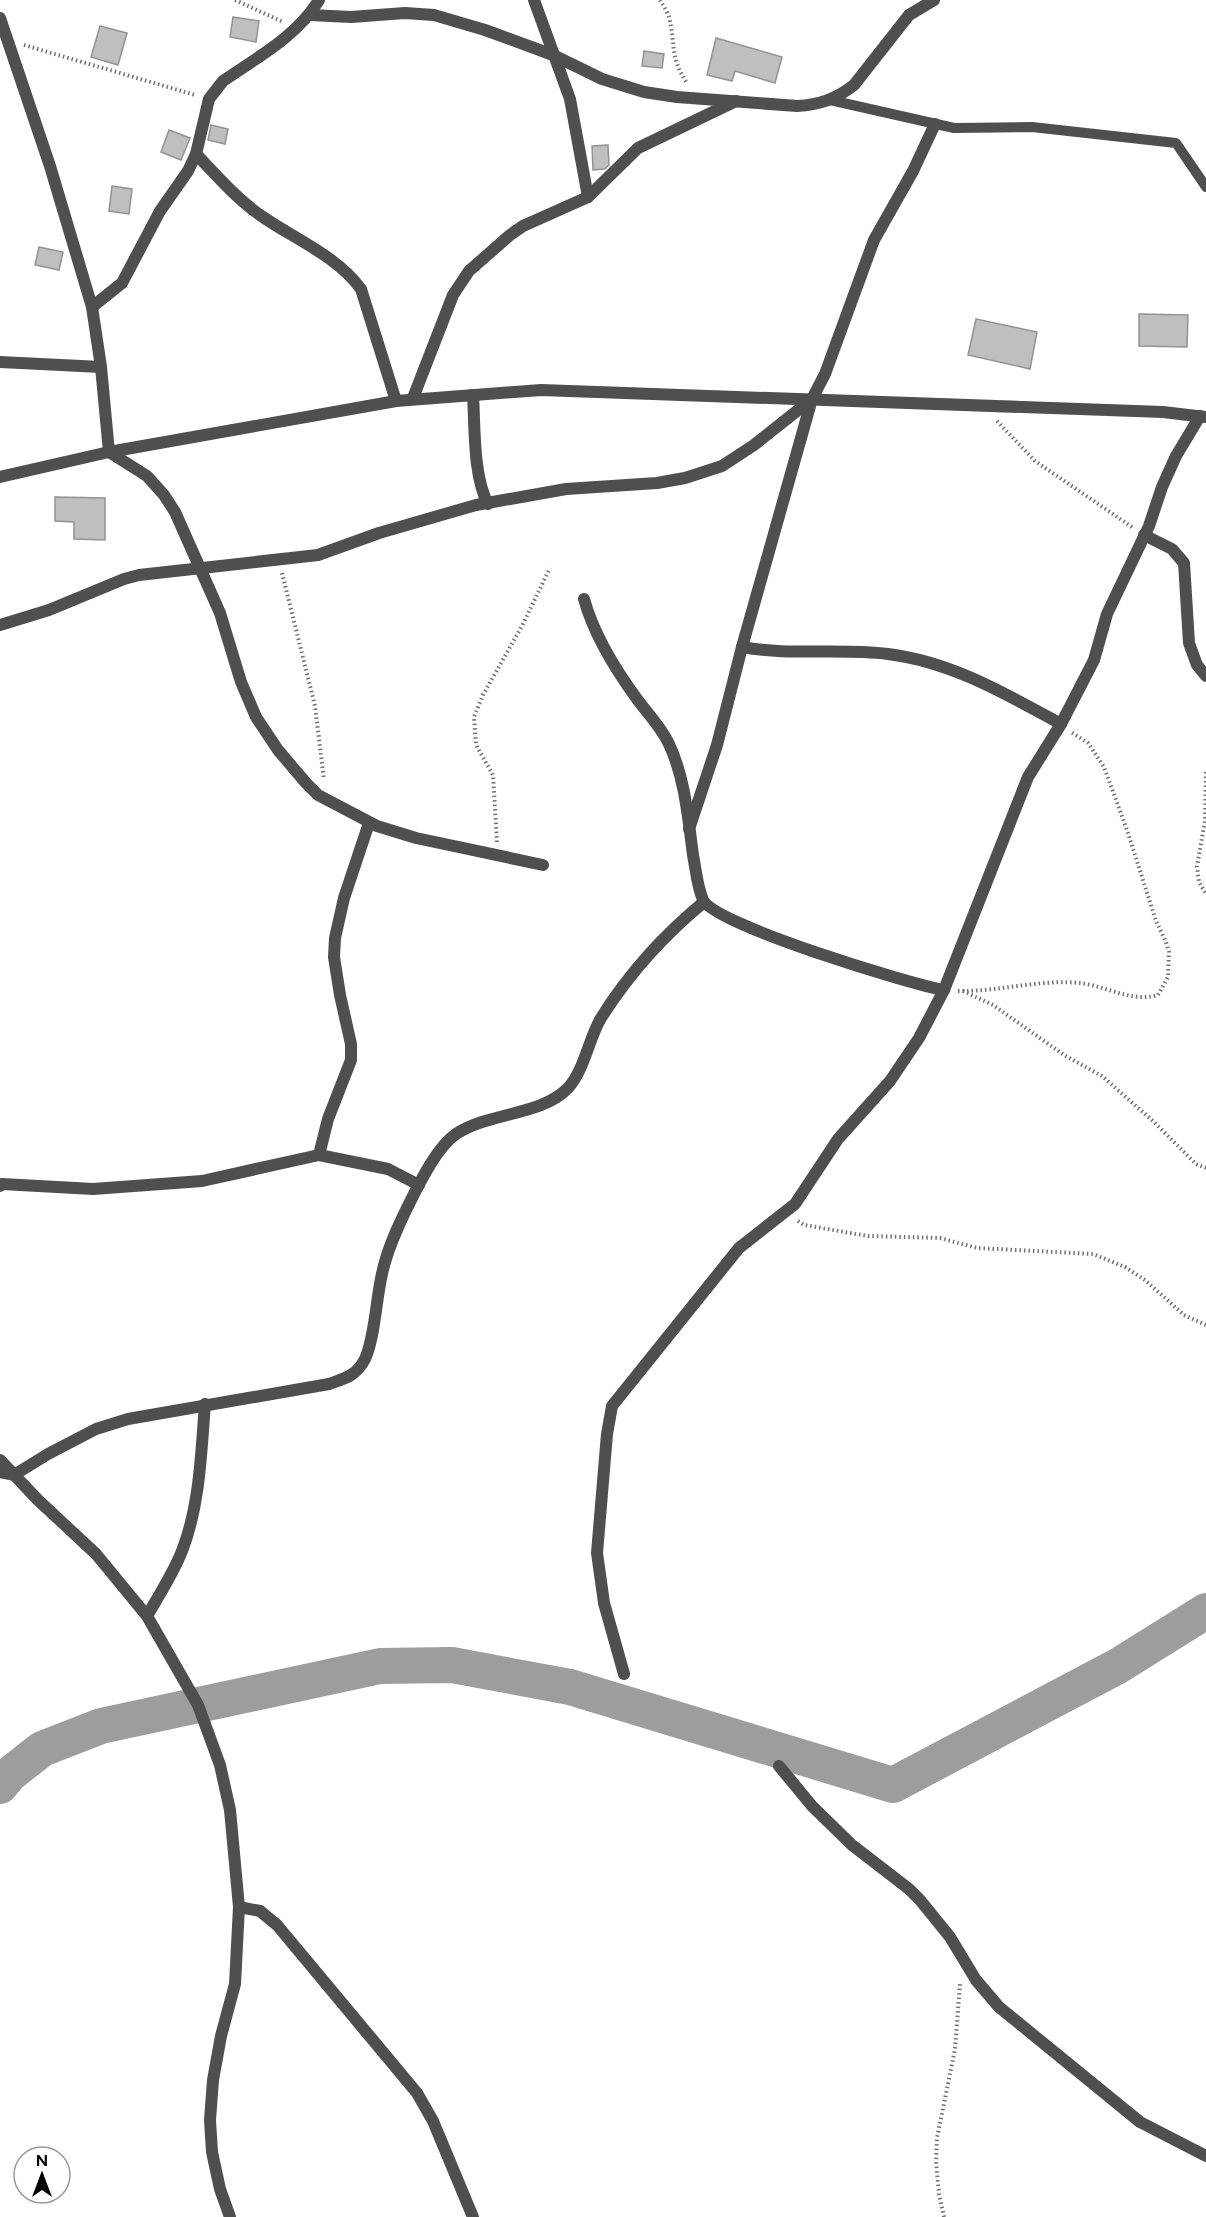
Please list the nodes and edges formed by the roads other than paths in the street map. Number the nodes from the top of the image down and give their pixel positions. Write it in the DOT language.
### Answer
graph roads {
  1 [pos="319,0"];
  2 [pos="534,0"];
  3 [pos="934,0"];
  4 [pos="310,15"];
  5 [pos="0,18"];
  6 [pos="554,55"];
  7 [pos="831,100"];
  8 [pos="736,101"];
  9 [pos="935,124"];
  10 [pos="196,154"];
  11 [pos="1206,187"];
  12 [pos="588,197"];
  13 [pos="92,307"];
  14 [pos="0,362"];
  15 [pos="101,367"];
  16 [pos="473,395"];
  17 [pos="413,398"];
  18 [pos="812,399"];
  19 [pos="396,401"];
  20 [pos="1203,416"];
  21 [pos="109,452"];
  22 [pos="0,477"];
  23 [pos="488,504"];
  24 [pos="1144,535"];
  25 [pos="199,569"];
  26 [pos="584,599"];
  27 [pos="0,626"];
  28 [pos="742,647"];
  29 [pos="1206,676"];
  30 [pos="1061,724"];
  31 [pos="369,823"];
  32 [pos="689,829"];
  33 [pos="543,865"];
  34 [pos="704,902"];
  35 [pos="944,990"];
  36 [pos="319,1155"];
  37 [pos="419,1185"];
  38 [pos="0,1186"];
  39 [pos="206,1404"];
  40 [pos="0,1460"];
  41 [pos="0,1472"];
  42 [pos="14,1475"];
  43 [pos="147,1616"];
  44 [pos="624,1674"];
  45 [pos="779,1766"];
  46 [pos="239,1907"];
  47 [pos="1206,2156"];
  48 [pos="230,2217"];
  49 [pos="473,2217"];
  1 -- 4 [label="street"];
  2 -- 6 [label="street"];
  3 -- 7 [label="street"];
  4 -- 6 [label="street"];
  4 -- 10 [label="street"];
  5 -- 13 [label="street"];
  6 -- 8 [label="street"];
  6 -- 12 [label="street"];
  7 -- 8 [label="street"];
  7 -- 9 [label="lane"];
  8 -- 12 [label="street"];
  9 -- 11 [label="lane"];
  9 -- 18 [label="street"];
  10 -- 13 [label="street"];
  10 -- 19 [label="street"];
  12 -- 17 [label="street"];
  13 -- 15 [label="street"];
  14 -- 15 [label="street"];
  15 -- 21 [label="street"];
  16 -- 17 [label="street"];
  16 -- 18 [label="street"];
  16 -- 23 [label="street"];
  17 -- 19 [label="street"];
  18 -- 20 [label="street"];
  18 -- 23 [label="street"];
  18 -- 28 [label="street"];
  19 -- 21 [label="street"];
  20 -- 24 [label="street"];
  21 -- 22 [label="street"];
  21 -- 25 [label="street"];
  23 -- 25 [label="street"];
  24 -- 29 [label="street"];
  24 -- 30 [label="street"];
  25 -- 27 [label="street"];
  25 -- 31 [label="street"];
  26 -- 32 [label="street"];
  28 -- 30 [label="street"];
  28 -- 32 [label="street"];
  30 -- 35 [label="street"];
  31 -- 33 [label="street"];
  31 -- 36 [label="street"];
  32 -- 34 [label="street"];
  34 -- 35 [label="street"];
  34 -- 37 [label="street"];
  35 -- 44 [label="street"];
  36 -- 37 [label="street"];
  36 -- 38 [label="street"];
  37 -- 39 [label="street"];
  39 -- 42 [label="street"];
  39 -- 43 [label="street"];
  40 -- 42 [label="street"];
  41 -- 42 [label="street"];
  42 -- 43 [label="street"];
  43 -- 46 [label="street"];
  45 -- 47 [label="street"];
  46 -- 48 [label="street"];
  46 -- 49 [label="street"];
}
